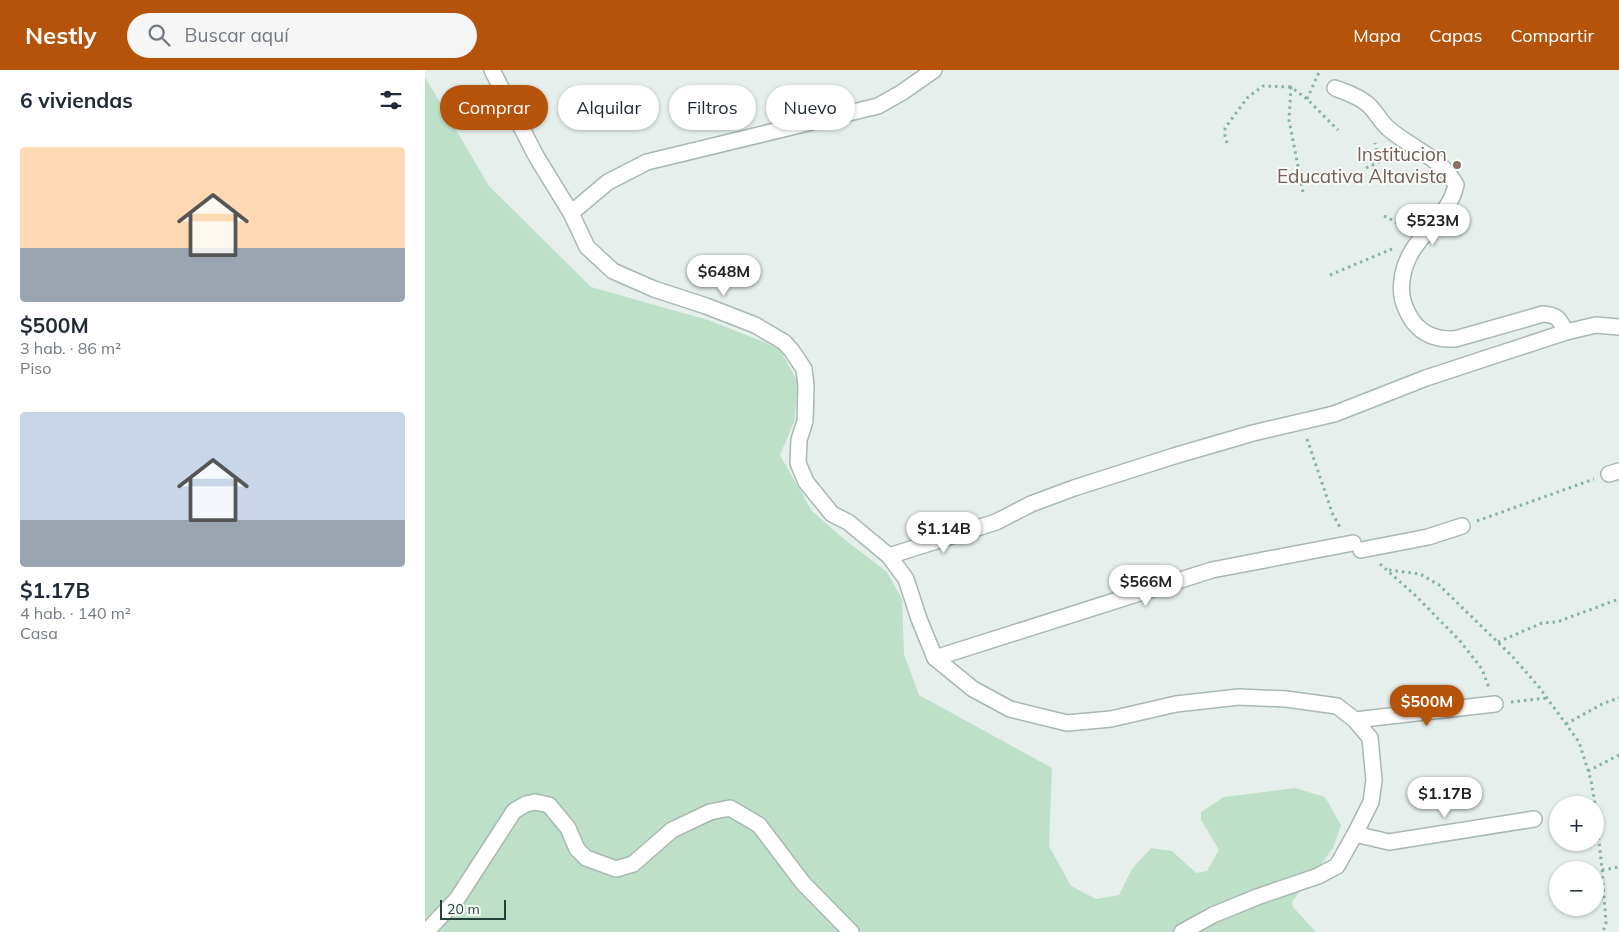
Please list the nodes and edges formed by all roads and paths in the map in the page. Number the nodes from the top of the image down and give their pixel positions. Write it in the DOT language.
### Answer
graph roads {
  1 [pos="492,70"];
  2 [pos="934,70"];
  3 [pos="1320,70"];
  4 [pos="1291,87"];
  5 [pos="1335,88"];
  6 [pos="1307,99"];
  7 [pos="1338,130"];
  8 [pos="1227,142"];
  9 [pos="1303,192"];
  10 [pos="571,213"];
  11 [pos="1393,249"];
  12 [pos="1330,275"];
  13 [pos="1619,327"];
  14 [pos="1565,332"];
  15 [pos="1301,422"];
  16 [pos="1614,473"];
  17 [pos="1463,526"];
  18 [pos="1357,546"];
  19 [pos="889,556"];
  20 [pos="1387,570"];
  21 [pos="1619,599"];
  22 [pos="1497,642"];
  23 [pos="935,658"];
  24 [pos="1547,698"];
  25 [pos="1619,698"];
  26 [pos="1495,704"];
  27 [pos="1355,720"];
  28 [pos="1566,724"];
  29 [pos="1619,755"];
  30 [pos="1588,771"];
  31 [pos="1593,796"];
  32 [pos="1534,819"];
  33 [pos="1355,834"];
  34 [pos="1619,867"];
  35 [pos="1604,870"];
  36 [pos="1604,896"];
  37 [pos="426,932"];
  38 [pos="851,932"];
  39 [pos="1182,932"];
  40 [pos="1603,932"];
  1 -- 10 [label="street"];
  2 -- 10 [label="street"];
  3 -- 6 [label="path"];
  4 -- 6 [label="path"];
  4 -- 8 [label="path"];
  4 -- 9 [label="path"];
  5 -- 14 [label="street"];
  6 -- 7 [label="path"];
  10 -- 19 [label="street"];
  11 -- 12 [label="path"];
  13 -- 14 [label="street"];
  14 -- 15 [label="street"];
  15 -- 18 [label="path"];
  15 -- 19 [label="street"];
  16 -- 17 [label="path"];
  17 -- 18 [label="street"];
  18 -- 20 [label="path"];
  18 -- 23 [label="street"];
  19 -- 23 [label="street"];
  20 -- 22 [label="path"];
  20 -- 26 [label="path"];
  21 -- 22 [label="path"];
  22 -- 24 [label="path"];
  23 -- 27 [label="street"];
  24 -- 26 [label="path"];
  24 -- 28 [label="path"];
  25 -- 28 [label="path"];
  26 -- 27 [label="street"];
  27 -- 33 [label="street"];
  28 -- 30 [label="path"];
  29 -- 30 [label="path"];
  30 -- 31 [label="path"];
  32 -- 33 [label="street"];
  33 -- 39 [label="street"];
  34 -- 35 [label="path"];
  36 -- 40 [label="path"];
  37 -- 38 [label="street"];
}
